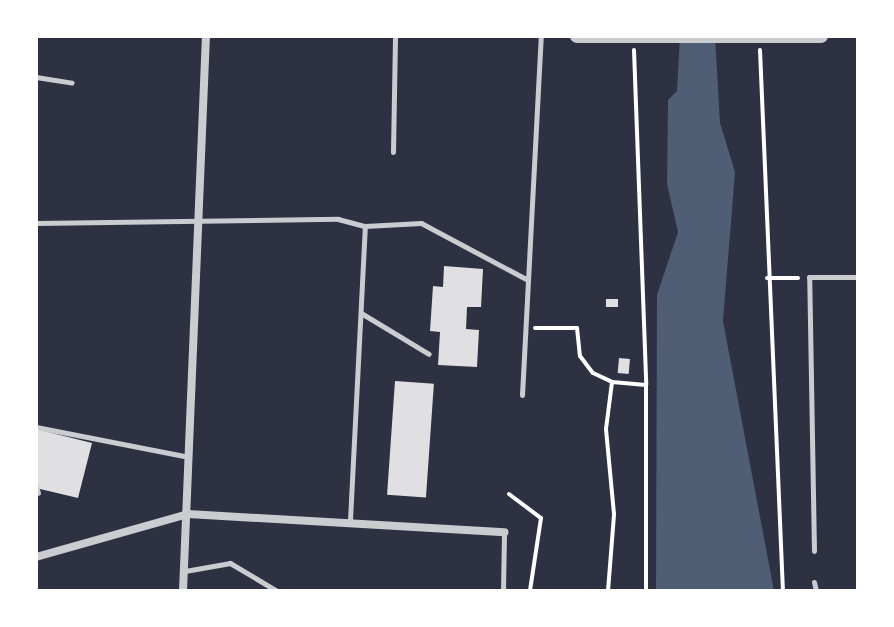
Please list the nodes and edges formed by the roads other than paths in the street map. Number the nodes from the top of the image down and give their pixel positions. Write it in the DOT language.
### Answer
graph roads {
  1 [pos="206,36"];
  2 [pos="395,36"];
  3 [pos="541,36"];
  4 [pos="577,36"];
  5 [pos="793,36"];
  6 [pos="821,36"];
  7 [pos="36,77"];
  8 [pos="72,83"];
  9 [pos="393,152"];
  10 [pos="200,219"];
  11 [pos="36,223"];
  12 [pos="365,226"];
  13 [pos="858,277"];
  14 [pos="526,279"];
  15 [pos="361,313"];
  16 [pos="429,354"];
  17 [pos="522,395"];
  18 [pos="36,427"];
  19 [pos="190,457"];
  20 [pos="36,485"];
  21 [pos="38,493"];
  22 [pos="188,514"];
  23 [pos="350,520"];
  24 [pos="504,532"];
  25 [pos="814,551"];
  26 [pos="36,557"];
  27 [pos="185,571"];
  28 [pos="814,582"];
  29 [pos="183,591"];
  30 [pos="277,591"];
  31 [pos="503,591"];
  32 [pos="816,591"];
  1 -- 10 [label="street"];
  2 -- 9 [label="lane"];
  3 -- 14 [label="lane"];
  4 -- 5 [label="street"];
  5 -- 6 [label="street"];
  7 -- 8 [label="lane"];
  10 -- 11 [label="lane"];
  10 -- 12 [label="lane"];
  10 -- 19 [label="street"];
  12 -- 14 [label="lane"];
  12 -- 15 [label="lane"];
  13 -- 25 [label="lane"];
  14 -- 17 [label="lane"];
  15 -- 16 [label="lane"];
  15 -- 23 [label="lane"];
  18 -- 19 [label="lane"];
  19 -- 22 [label="street"];
  20 -- 21 [label="lane"];
  22 -- 23 [label="street"];
  22 -- 26 [label="street"];
  22 -- 27 [label="street"];
  23 -- 24 [label="street"];
  24 -- 31 [label="lane"];
  27 -- 29 [label="street"];
  27 -- 30 [label="lane"];
  28 -- 32 [label="lane"];
}
